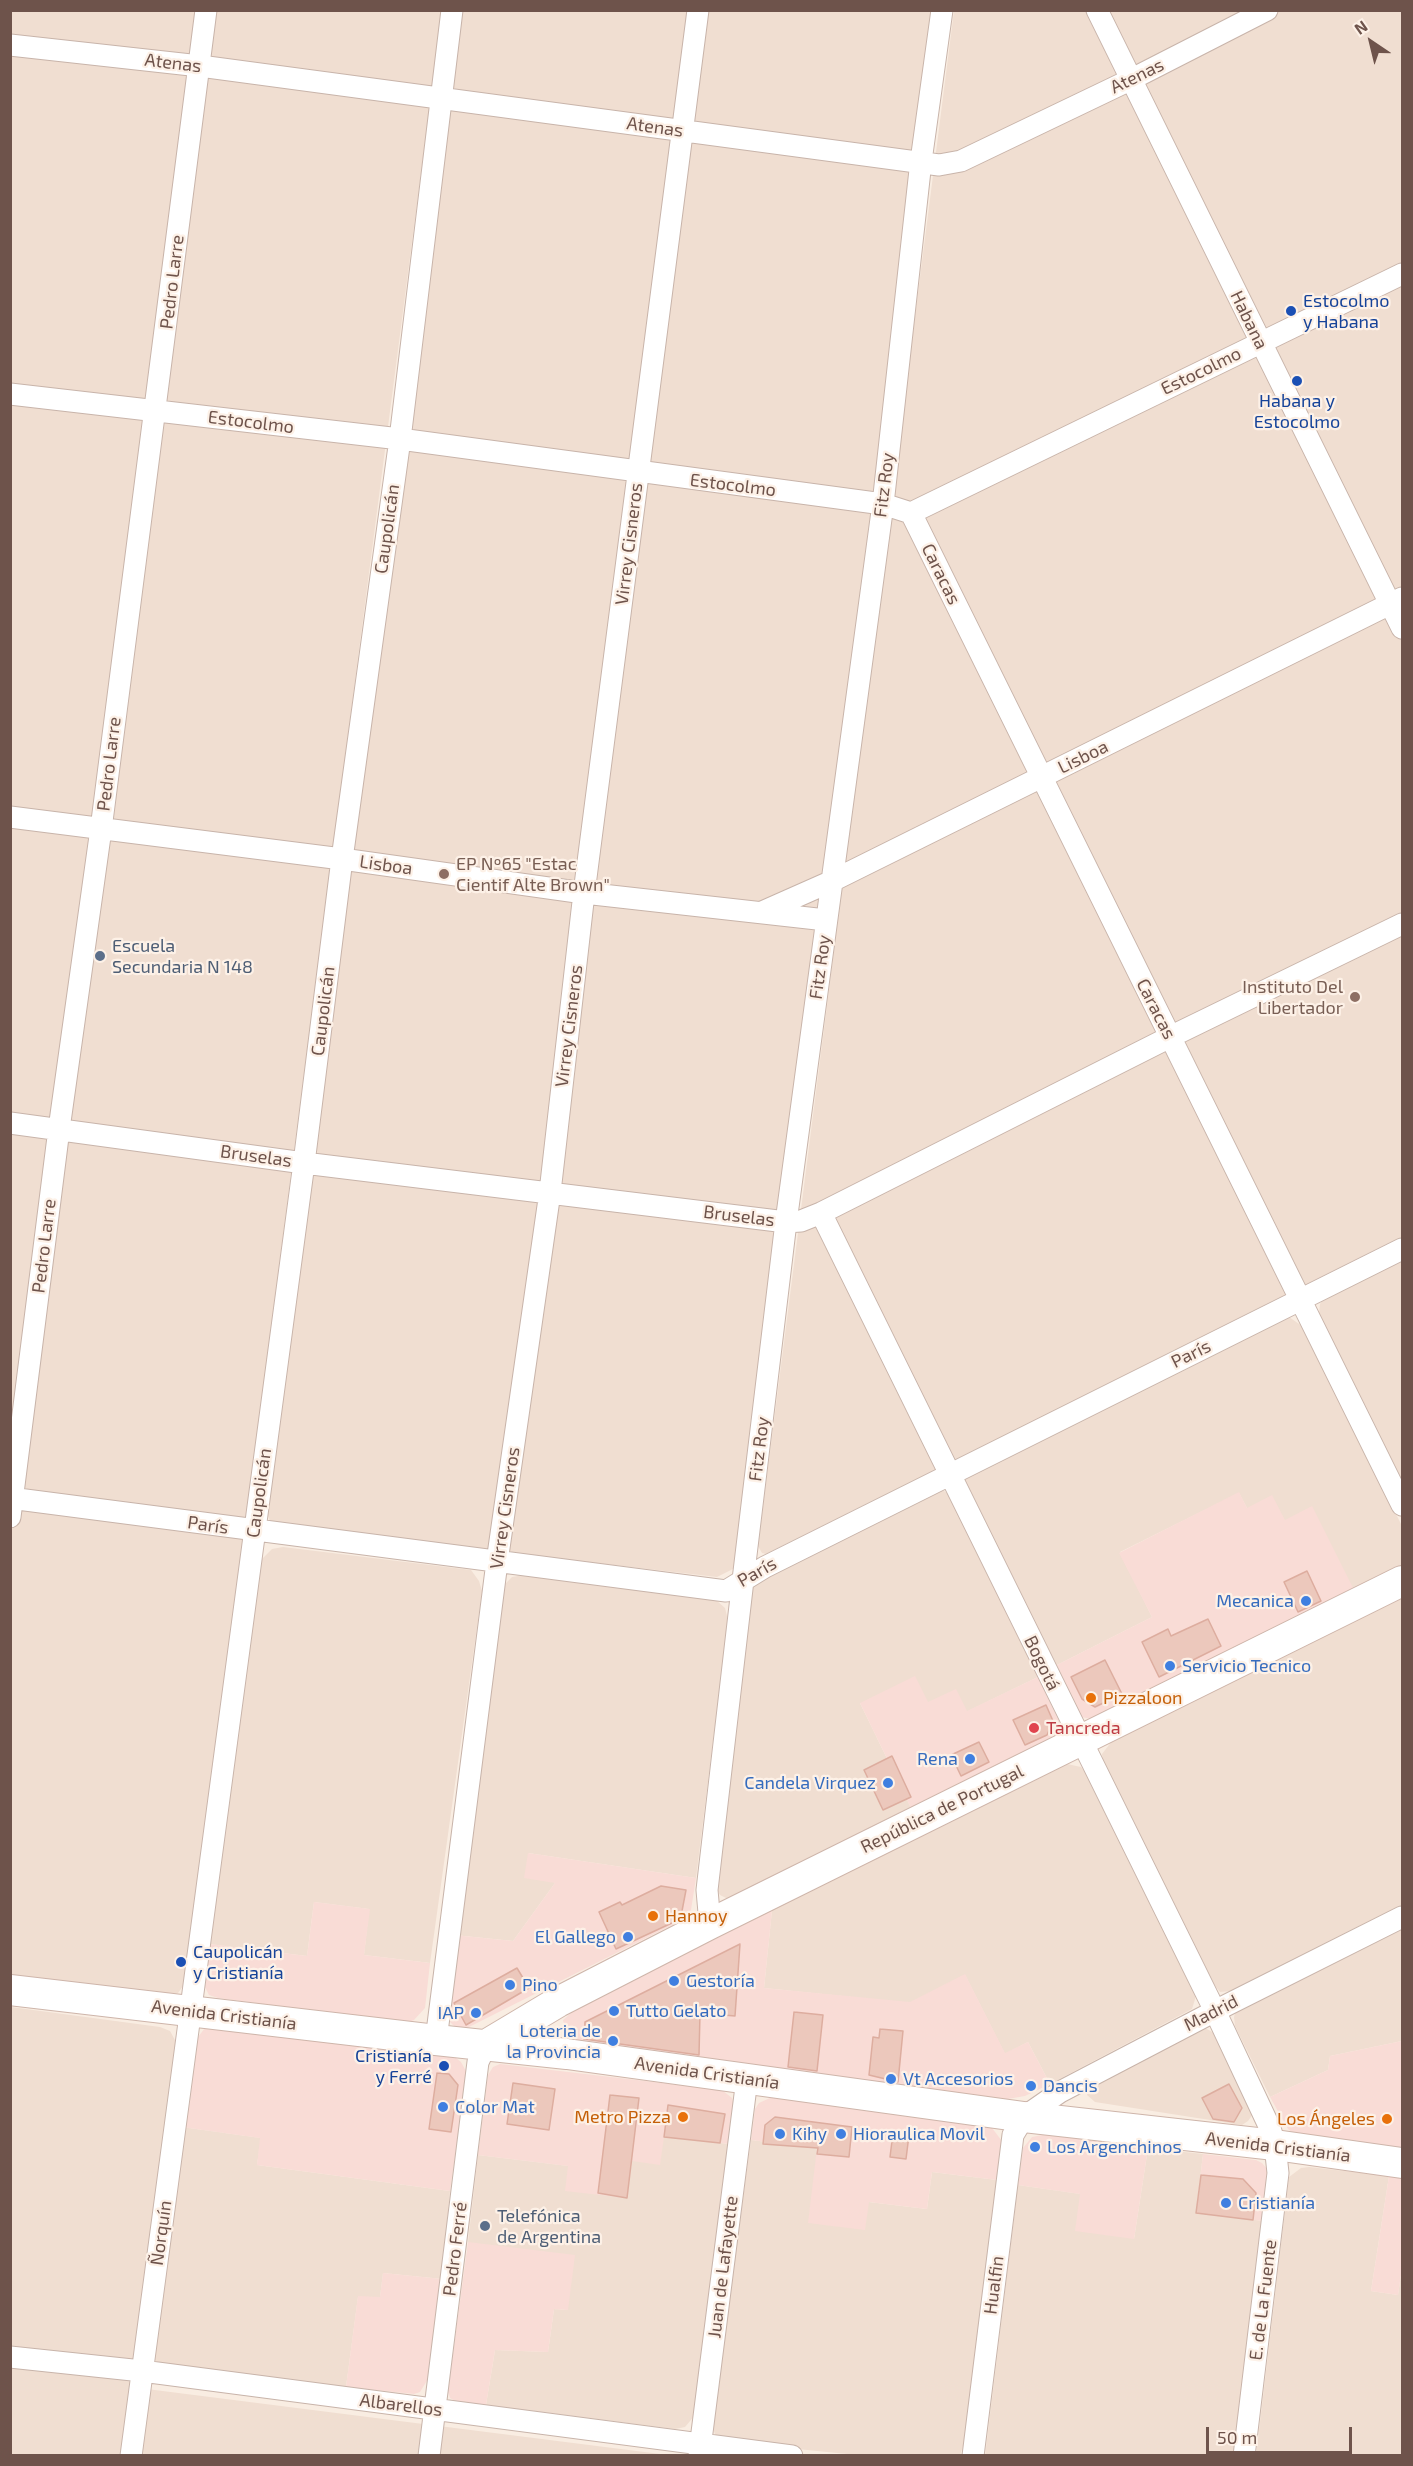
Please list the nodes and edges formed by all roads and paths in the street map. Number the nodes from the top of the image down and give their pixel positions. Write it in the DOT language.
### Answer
graph roads {
  1 [pos="207,10"];
  2 [pos="452,10"];
  3 [pos="698,10"];
  4 [pos="942,10"];
  5 [pos="1097,10"];
  6 [pos="1267,10"];
  7 [pos="10,45"];
  8 [pos="200,66"];
  9 [pos="1132,79"];
  10 [pos="442,98"];
  11 [pos="682,130"];
  12 [pos="921,161"];
  13 [pos="1402,274"];
  14 [pos="1260,343"];
  15 [pos="10,394"];
  16 [pos="155,411"];
  17 [pos="400,439"];
  18 [pos="638,472"];
  19 [pos="883,504"];
  20 [pos="911,513"];
  21 [pos="1396,601"];
  22 [pos="1402,628"];
  23 [pos="1041,778"];
  24 [pos="10,817"];
  25 [pos="101,828"];
  26 [pos="342,859"];
  27 [pos="832,881"];
  28 [pos="584,893"];
  29 [pos="762,912"];
  30 [pos="826,920"];
  31 [pos="1402,924"];
  32 [pos="1170,1037"];
  33 [pos="10,1123"];
  34 [pos="59,1129"];
  35 [pos="304,1163"];
  36 [pos="550,1192"];
  37 [pos="821,1213"];
  38 [pos="786,1222"];
  39 [pos="1402,1249"];
  40 [pos="1301,1299"];
  41 [pos="948,1474"];
  42 [pos="11,1505"];
  43 [pos="1402,1505"];
  44 [pos="254,1531"];
  45 [pos="497,1562"];
  46 [pos="743,1580"];
  47 [pos="1402,1581"];
  48 [pos="1081,1741"];
  49 [pos="1402,1917"];
  50 [pos="710,1924"];
  51 [pos="10,1990"];
  52 [pos="191,2011"];
  53 [pos="1215,2011"];
  54 [pos="436,2040"];
  55 [pos="486,2045"];
  56 [pos="747,2079"];
  57 [pos="1024,2117"];
  58 [pos="1275,2145"];
  59 [pos="1402,2163"];
  60 [pos="10,2357"];
  61 [pos="142,2371"];
  62 [pos="435,2409"];
  63 [pos="700,2450"];
  64 [pos="131,2456"];
  65 [pos="429,2456"];
  66 [pos="792,2456"];
  67 [pos="973,2456"];
  68 [pos="1244,2456"];
  1 -- 8 [label="street, Pedro Larre"];
  2 -- 10 [label="street, Caupolicán"];
  3 -- 11 [label="street, Virrey Cisneros"];
  4 -- 12 [label="street, Fitz Roy"];
  5 -- 9 [label="street, Habana"];
  6 -- 9 [label="street, Atenas"];
  7 -- 8 [label="street, Atenas"];
  8 -- 10 [label="street, Atenas"];
  8 -- 16 [label="street, Pedro Larre"];
  9 -- 12 [label="street, Atenas"];
  9 -- 14 [label="street, Habana"];
  10 -- 11 [label="street, Atenas"];
  10 -- 17 [label="street, Caupolicán"];
  11 -- 12 [label="street, Atenas"];
  11 -- 18 [label="street, Virrey Cisneros"];
  12 -- 19 [label="street, Fitz Roy"];
  13 -- 14 [label="street, Estocolmo"];
  14 -- 20 [label="street, Estocolmo"];
  14 -- 21 [label="street, Habana"];
  15 -- 16 [label="street, Estocolmo"];
  16 -- 17 [label="street, Estocolmo"];
  16 -- 25 [label="street, Pedro Larre"];
  17 -- 18 [label="street, Estocolmo"];
  17 -- 26 [label="street, Caupolicán"];
  18 -- 19 [label="street, Estocolmo"];
  18 -- 28 [label="street, Virrey Cisneros"];
  19 -- 20 [label="street, Estocolmo"];
  19 -- 27 [label="street, Fitz Roy"];
  20 -- 23 [label="street, Caracas"];
  21 -- 22 [label="street, Habana"];
  21 -- 23 [label="street, Lisboa"];
  23 -- 27 [label="street, Lisboa"];
  23 -- 32 [label="street, Caracas"];
  24 -- 25 [label="street, Lisboa"];
  25 -- 26 [label="street, Lisboa"];
  25 -- 34 [label="street, Pedro Larre"];
  26 -- 28 [label="street, Lisboa"];
  26 -- 35 [label="street, Caupolicán"];
  27 -- 29 [label="street, Lisboa"];
  27 -- 30 [label="street, Fitz Roy"];
  28 -- 29 [label="street, Lisboa"];
  28 -- 36 [label="street, Virrey Cisneros"];
  29 -- 30 [label="street, Lisboa"];
  30 -- 38 [label="street, Fitz Roy"];
  31 -- 32 [label="street, Bruselas"];
  32 -- 37 [label="street, Bruselas"];
  32 -- 40 [label="street, Caracas"];
  33 -- 34 [label="street, Bruselas"];
  34 -- 35 [label="street, Bruselas"];
  34 -- 42 [label="street, Pedro Larre"];
  35 -- 36 [label="street, Bruselas"];
  35 -- 44 [label="street, Caupolicán"];
  36 -- 38 [label="street, Bruselas"];
  36 -- 45 [label="street, Virrey Cisneros"];
  37 -- 38 [label="street, Bruselas"];
  37 -- 41 [label="street, Bogotá"];
  38 -- 46 [label="street, Fitz Roy"];
  39 -- 40 [label="street, París"];
  40 -- 41 [label="street, París"];
  40 -- 43 [label="street, Caracas"];
  41 -- 46 [label="street, París"];
  41 -- 48 [label="street, Bogotá"];
  42 -- 44 [label="street, París"];
  44 -- 45 [label="street, París"];
  44 -- 52 [label="street, Caupolicán"];
  45 -- 46 [label="street, París"];
  45 -- 54 [label="street, Virrey Cisneros"];
  46 -- 50 [label="street, Fitz Roy"];
  47 -- 48 [label="main road, República de Portugal"];
  48 -- 50 [label="main road, República de Portugal"];
  48 -- 53 [label="street, Bogotá"];
  49 -- 53 [label="street, Madrid"];
  50 -- 55 [label="main road, República de Portugal"];
  51 -- 52 [label="main road, Avenida Cristianía"];
  52 -- 54 [label="main road, Avenida Cristianía"];
  52 -- 61 [label="street, Ñorquín"];
  53 -- 57 [label="street, Madrid"];
  53 -- 58 [label="street, Bogotá"];
  54 -- 55 [label="main road, Avenida Cristianía"];
  55 -- 56 [label="main road, Avenida Cristianía"];
  55 -- 62 [label="street, Pedro Ferré"];
  56 -- 57 [label="main road, Avenida Cristianía"];
  56 -- 63 [label="street, Juan de Lafayette"];
  57 -- 58 [label="main road, Avenida Cristianía"];
  57 -- 67 [label="street, Hualfin"];
  58 -- 59 [label="main road, Avenida Cristianía"];
  58 -- 68 [label="street, E. de La Fuente"];
  60 -- 61 [label="street, Albarellos"];
  61 -- 62 [label="street, Albarellos"];
  61 -- 64 [label="street, Ñorquín"];
  62 -- 63 [label="street, Albarellos"];
  62 -- 65 [label="street, Pedro Ferré"];
  63 -- 66 [label="street, Albarellos"];
}
